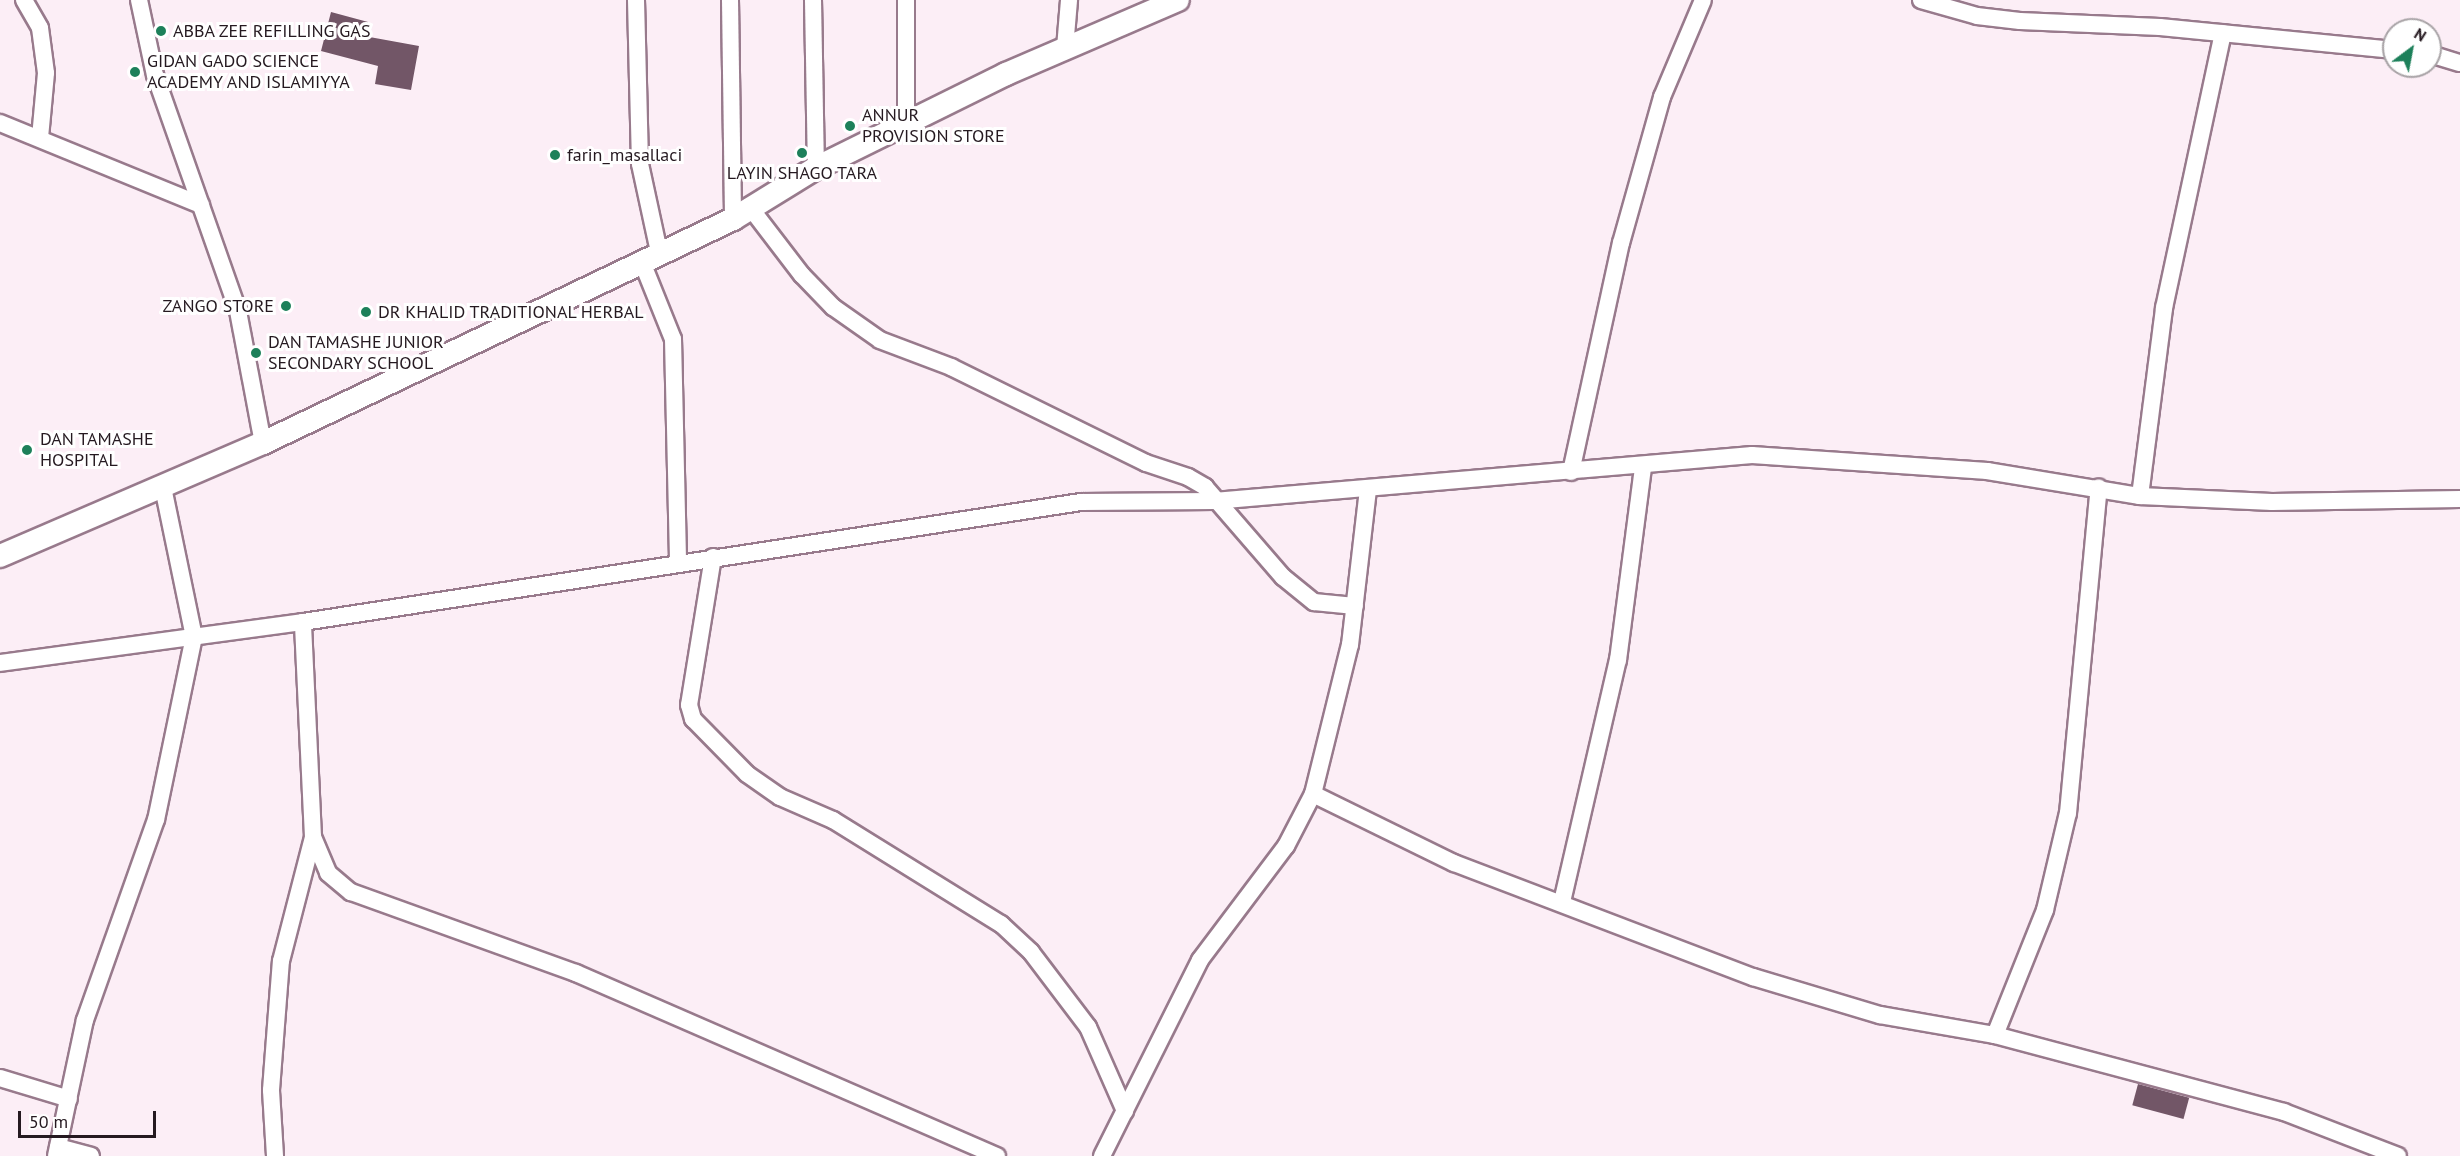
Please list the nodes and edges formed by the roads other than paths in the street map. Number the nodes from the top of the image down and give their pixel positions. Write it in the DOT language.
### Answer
graph roads {
  1 [pos="24,0"];
  2 [pos="139,0"];
  3 [pos="636,0"];
  4 [pos="730,0"];
  5 [pos="813,0"];
  6 [pos="906,0"];
  7 [pos="1069,0"];
  8 [pos="1178,0"];
  9 [pos="1703,0"];
  10 [pos="1922,0"];
  11 [pos="2223,33"];
  12 [pos="1065,48"];
  13 [pos="2382,49"];
  14 [pos="2442,58"];
  15 [pos="2460,63"];
  16 [pos="0,123"];
  17 [pos="906,123"];
  18 [pos="40,138"];
  19 [pos="816,168"];
  20 [pos="201,205"];
  21 [pos="741,212"];
  22 [pos="651,257"];
  23 [pos="263,442"];
  24 [pos="1643,468"];
  25 [pos="1571,472"];
  26 [pos="163,487"];
  27 [pos="2099,487"];
  28 [pos="1368,489"];
  29 [pos="2140,496"];
  30 [pos="2460,499"];
  31 [pos="1214,501"];
  32 [pos="0,556"];
  33 [pos="713,557"];
  34 [pos="678,562"];
  35 [pos="1354,606"];
  36 [pos="303,622"];
  37 [pos="194,637"];
  38 [pos="0,663"];
  39 [pos="1313,794"];
  40 [pos="313,837"];
  41 [pos="1562,902"];
  42 [pos="1995,1035"];
  43 [pos="0,1078"];
  44 [pos="69,1099"];
  45 [pos="1125,1112"];
  46 [pos="57,1151"];
  47 [pos="91,1156"];
  48 [pos="275,1156"];
  49 [pos="997,1156"];
  50 [pos="1103,1156"];
  51 [pos="2398,1156"];
  1 -- 18 [label="street"];
  2 -- 20 [label="street"];
  3 -- 22 [label="street"];
  4 -- 21 [label="street"];
  5 -- 19 [label="street"];
  6 -- 17 [label="street"];
  7 -- 12 [label="street"];
  8 -- 12 [label="street"];
  9 -- 25 [label="street"];
  10 -- 11 [label="street"];
  11 -- 13 [label="street"];
  11 -- 29 [label="street"];
  12 -- 17 [label="street"];
  14 -- 15 [label="street"];
  16 -- 18 [label="street"];
  17 -- 19 [label="street"];
  18 -- 20 [label="street"];
  19 -- 21 [label="street"];
  20 -- 23 [label="street"];
  21 -- 22 [label="street"];
  21 -- 31 [label="street"];
  22 -- 23 [label="street"];
  22 -- 34 [label="street"];
  23 -- 26 [label="street"];
  24 -- 25 [label="street"];
  24 -- 27 [label="street"];
  24 -- 41 [label="street"];
  25 -- 28 [label="street"];
  26 -- 32 [label="street"];
  26 -- 37 [label="street"];
  27 -- 29 [label="street"];
  27 -- 42 [label="street"];
  28 -- 31 [label="street"];
  28 -- 35 [label="street"];
  29 -- 30 [label="street"];
  31 -- 33 [label="street"];
  31 -- 35 [label="street"];
  33 -- 34 [label="street"];
  33 -- 45 [label="street"];
  34 -- 36 [label="street"];
  35 -- 39 [label="street"];
  36 -- 37 [label="street"];
  36 -- 40 [label="street"];
  37 -- 38 [label="street"];
  37 -- 44 [label="street"];
  39 -- 41 [label="street"];
  39 -- 45 [label="street"];
  40 -- 48 [label="street"];
  40 -- 49 [label="street"];
  41 -- 42 [label="street"];
  42 -- 51 [label="street"];
  43 -- 44 [label="street"];
  44 -- 46 [label="street"];
  45 -- 50 [label="street"];
  46 -- 47 [label="street"];
}
